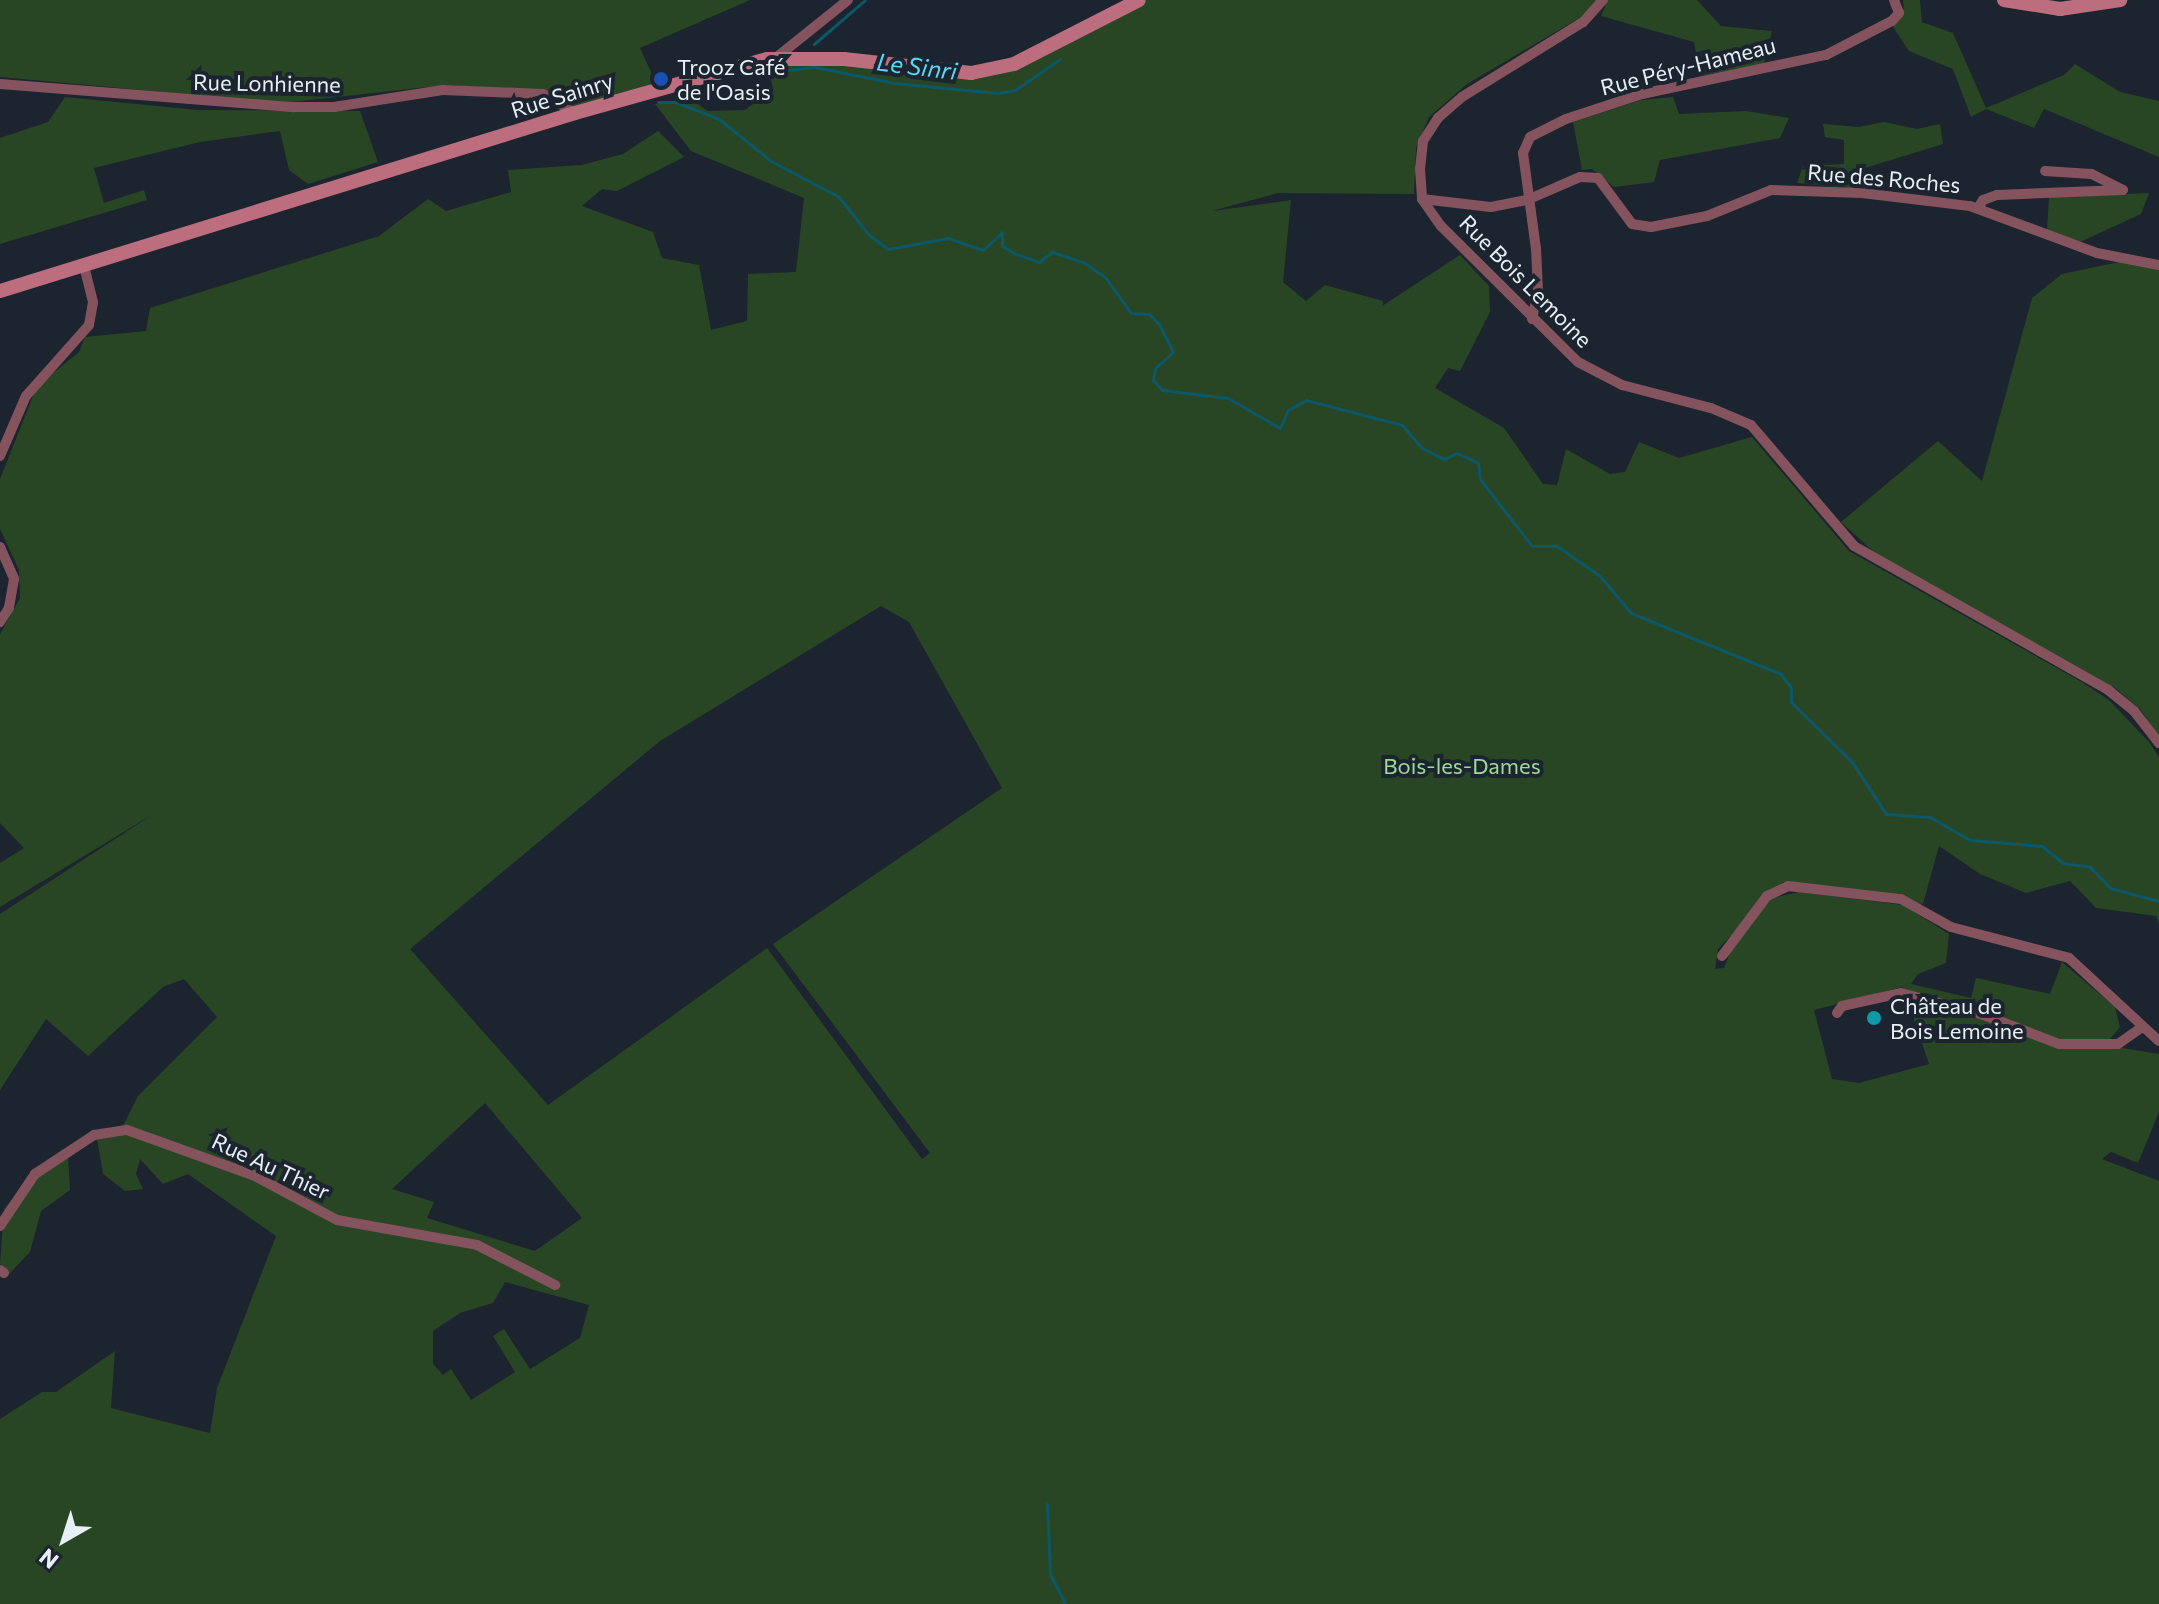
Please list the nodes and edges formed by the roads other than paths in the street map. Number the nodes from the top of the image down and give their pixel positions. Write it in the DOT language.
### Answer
graph roads {
  1 [pos="848,0"];
  2 [pos="1139,0"];
  3 [pos="1603,0"];
  4 [pos="1894,0"];
  5 [pos="2004,0"];
  6 [pos="2120,0"];
  7 [pos="777,57"];
  8 [pos="0,84"];
  9 [pos="575,113"];
  10 [pos="2045,171"];
  11 [pos="1422,199"];
  12 [pos="1527,200"];
  13 [pos="1978,208"];
  14 [pos="2159,265"];
  15 [pos="84,266"];
  16 [pos="0,291"];
  17 [pos="1532,319"];
  18 [pos="0,456"];
  19 [pos="0,547"];
  20 [pos="0,622"];
  21 [pos="2159,743"];
  22 [pos="1722,956"];
  23 [pos="1837,1013"];
  24 [pos="2142,1027"];
  25 [pos="2158,1037"];
  26 [pos="0,1226"];
  27 [pos="555,1285"];
  1 -- 7 [label="street"];
  2 -- 7 [label="street, Rue Sainry"];
  3 -- 11 [label="street"];
  4 -- 12 [label="street, Rue Péry-Hameau"];
  5 -- 6 [label="street"];
  7 -- 9 [label="street, Rue Sainry"];
  8 -- 9 [label="street, Rue Lonhienne"];
  9 -- 15 [label="street, Rue Sainry"];
  10 -- 13 [label="street"];
  11 -- 12 [label="street"];
  11 -- 17 [label="street, Rue Bois Lemoine"];
  12 -- 13 [label="street, Rue des Roches"];
  12 -- 17 [label="street, Rue Péry-Hameau"];
  13 -- 14 [label="street, Rue des Roches"];
  15 -- 16 [label="street, Rue Sainry"];
  15 -- 18 [label="street"];
  17 -- 21 [label="street, Rue Bois Lemoine"];
  19 -- 20 [label="street"];
  22 -- 24 [label="street"];
  23 -- 24 [label="street"];
  24 -- 25 [label="street"];
  26 -- 27 [label="street, Rue Au Thier"];
}
